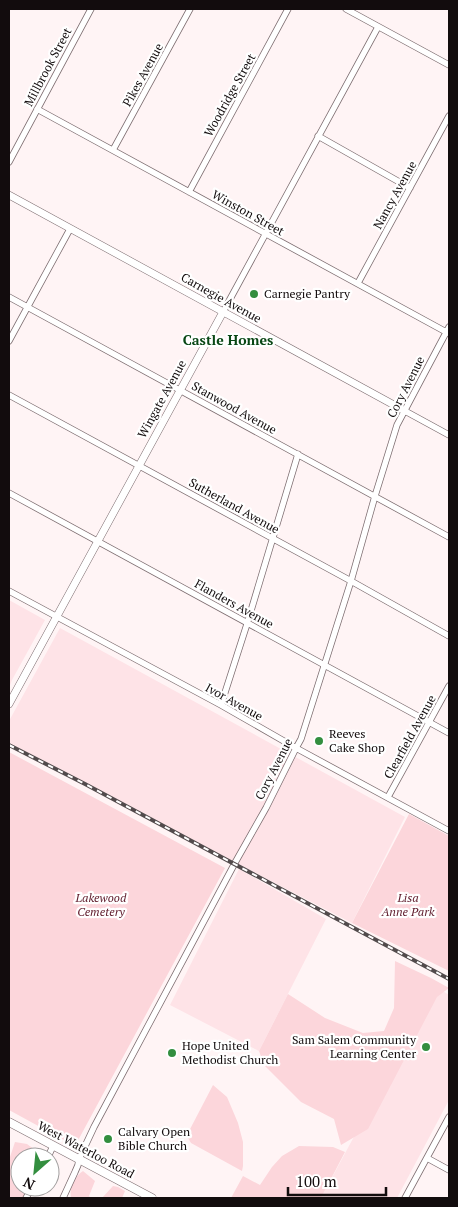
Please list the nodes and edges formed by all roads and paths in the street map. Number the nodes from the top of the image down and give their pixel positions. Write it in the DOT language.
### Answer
graph roads {
  1 [pos="92,9"];
  2 [pos="190,9"];
  3 [pos="288,9"];
  4 [pos="346,9"];
  5 [pos="378,27"];
  6 [pos="449,65"];
  7 [pos="37,109"];
  8 [pos="449,116"];
  9 [pos="318,136"];
  10 [pos="113,150"];
  11 [pos="9,162"];
  12 [pos="410,188"];
  13 [pos="189,192"];
  14 [pos="9,195"];
  15 [pos="70,229"];
  16 [pos="266,234"];
  17 [pos="358,283"];
  18 [pos="9,296"];
  19 [pos="27,307"];
  20 [pos="223,312"];
  21 [pos="448,330"];
  22 [pos="9,341"];
  23 [pos="180,390"];
  24 [pos="9,395"];
  25 [pos="405,411"];
  26 [pos="449,435"];
  27 [pos="298,454"];
  28 [pos="139,466"];
  29 [pos="9,493"];
  30 [pos="375,496"];
  31 [pos="449,537"];
  32 [pos="272,538"];
  33 [pos="98,541"];
  34 [pos="351,581"];
  35 [pos="9,591"];
  36 [pos="56,616"];
  37 [pos="248,624"];
  38 [pos="449,636"];
  39 [pos="324,665"];
  40 [pos="449,686"];
  41 [pos="9,704"];
  42 [pos="221,705"];
  43 [pos="429,722"];
  44 [pos="449,733"];
  45 [pos="296,748"];
  46 [pos="388,798"];
  47 [pos="449,831"];
  48 [pos="449,1117"];
  49 [pos="9,1122"];
  50 [pos="53,1146"];
  51 [pos="427,1158"];
  52 [pos="79,1159"];
  53 [pos="449,1170"];
  54 [pos="62,1198"];
  55 [pos="152,1198"];
  56 [pos="405,1198"];
  1 -- 7 [label="street, Millbrook Street"];
  2 -- 10 [label="street, Pikes Avenue"];
  3 -- 13 [label="street, Woodridge Street"];
  4 -- 5 [label="street"];
  5 -- 6 [label="street"];
  5 -- 9 [label="street, Wingate Avenue"];
  7 -- 10 [label="street, Winston Street"];
  7 -- 11 [label="street, Millbrook Street"];
  8 -- 12 [label="street, Nancy Avenue"];
  9 -- 12 [label="street"];
  9 -- 16 [label="street, Wingate Avenue"];
  10 -- 13 [label="street, Winston Street"];
  12 -- 17 [label="street, Nancy Avenue"];
  13 -- 16 [label="street, Winston Street"];
  14 -- 15 [label="street, Carnegie Avenue"];
  15 -- 19 [label="street"];
  15 -- 20 [label="street, Carnegie Avenue"];
  16 -- 17 [label="street, Winston Street"];
  16 -- 20 [label="street, Wingate Avenue"];
  17 -- 21 [label="street, Winston Street"];
  18 -- 19 [label="street, Stanwood Avenue"];
  19 -- 22 [label="street"];
  19 -- 23 [label="street, Stanwood Avenue"];
  20 -- 23 [label="street, Wingate Avenue"];
  20 -- 25 [label="street, Carnegie Avenue"];
  21 -- 25 [label="street, Cory Avenue"];
  23 -- 27 [label="street, Stanwood Avenue"];
  23 -- 28 [label="street, Wingate Avenue"];
  24 -- 28 [label="street, Sutherland Avenue"];
  25 -- 26 [label="street, Carnegie Avenue"];
  25 -- 30 [label="street, Cory Avenue"];
  27 -- 30 [label="street, Stanwood Avenue"];
  27 -- 32 [label="street"];
  28 -- 32 [label="street, Sutherland Avenue"];
  28 -- 33 [label="street, Wingate Avenue"];
  29 -- 33 [label="street, Flanders Avenue"];
  30 -- 31 [label="street, Stanwood Avenue"];
  30 -- 34 [label="street, Cory Avenue"];
  32 -- 34 [label="street, Sutherland Avenue"];
  32 -- 37 [label="street"];
  33 -- 36 [label="street, Wingate Avenue"];
  33 -- 37 [label="street, Flanders Avenue"];
  34 -- 38 [label="street, Sutherland Avenue"];
  34 -- 39 [label="street, Cory Avenue"];
  35 -- 36 [label="street, Ivor Avenue"];
  36 -- 41 [label="street, Wingate Avenue"];
  36 -- 42 [label="street, Ivor Avenue"];
  37 -- 39 [label="street, Flanders Avenue"];
  37 -- 42 [label="street"];
  39 -- 43 [label="street, Flanders Avenue"];
  39 -- 45 [label="street, Cory Avenue"];
  40 -- 43 [label="street, Clearfield Avenue"];
  42 -- 45 [label="street, Ivor Avenue"];
  43 -- 44 [label="street, Flanders Avenue"];
  43 -- 46 [label="street, Clearfield Avenue"];
  45 -- 46 [label="street, Ivor Avenue"];
  45 -- 52 [label="street, Cory Avenue"];
  46 -- 47 [label="street, Ivor Avenue"];
  48 -- 51 [label="street"];
  49 -- 50 [label="main road, West Waterloo Road"];
  50 -- 52 [label="main road, West Waterloo Road"];
  51 -- 53 [label="street"];
  51 -- 56 [label="street"];
  52 -- 54 [label="street, Cory Avenue"];
  52 -- 55 [label="main road, West Waterloo Road"];
}
